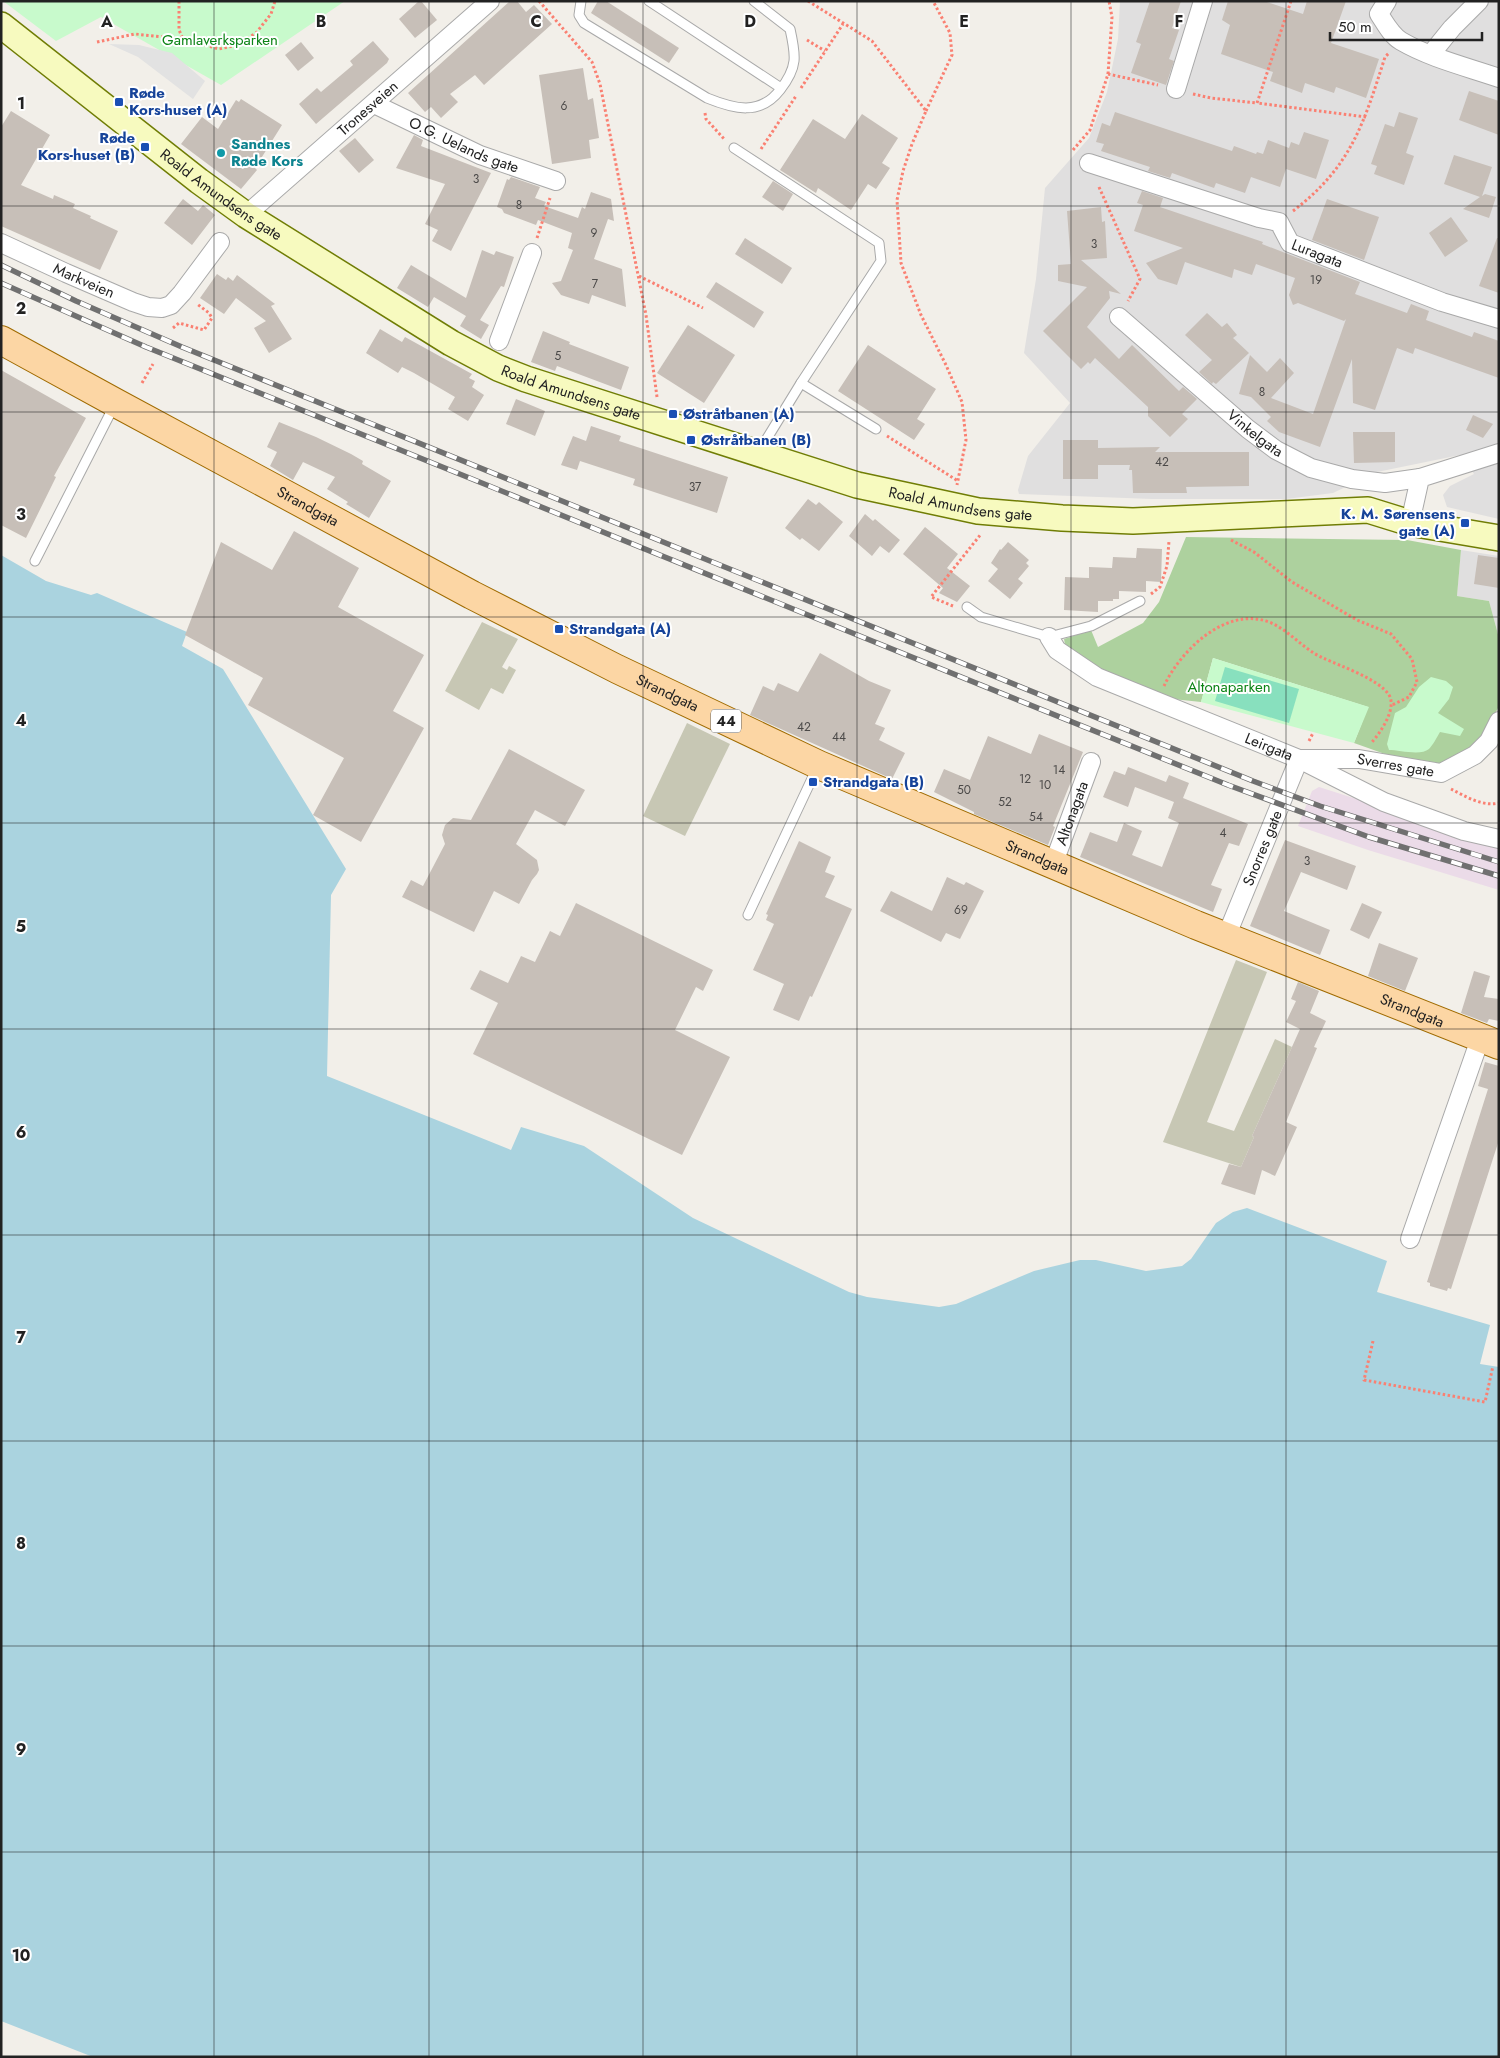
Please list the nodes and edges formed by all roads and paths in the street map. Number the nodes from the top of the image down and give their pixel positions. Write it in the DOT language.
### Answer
graph roads {
  1 [pos="179,1"];
  2 [pos="275,1"];
  3 [pos="539,1"];
  4 [pos="581,1"];
  5 [pos="648,1"];
  6 [pos="754,1"];
  7 [pos="808,1"];
  8 [pos="933,1"];
  9 [pos="1109,1"];
  10 [pos="1203,1"];
  11 [pos="1291,1"];
  12 [pos="1388,1"];
  13 [pos="1479,1"];
  14 [pos="480,4"];
  15 [pos="1,25"];
  16 [pos="184,39"];
  17 [pos="1400,40"];
  18 [pos="96,42"];
  19 [pos="1431,54"];
  20 [pos="1108,74"];
  21 [pos="1499,78"];
  22 [pos="782,88"];
  23 [pos="1176,89"];
  24 [pos="707,98"];
  25 [pos="1257,103"];
  26 [pos="374,104"];
  27 [pos="926,112"];
  28 [pos="1366,117"];
  29 [pos="734,148"];
  30 [pos="1089,163"];
  31 [pos="556,181"];
  32 [pos="246,215"];
  33 [pos="1279,222"];
  34 [pos="220,242"];
  35 [pos="1,243"];
  36 [pos="532,253"];
  37 [pos="638,276"];
  38 [pos="177,299"];
  39 [pos="703,308"];
  40 [pos="1119,317"];
  41 [pos="1499,319"];
  42 [pos="173,328"];
  43 [pos="1,340"];
  44 [pos="499,341"];
  45 [pos="153,364"];
  46 [pos="142,383"];
  47 [pos="801,383"];
  48 [pos="116,403"];
  49 [pos="658,405"];
  50 [pos="876,430"];
  51 [pos="1499,453"];
  52 [pos="760,455"];
  53 [pos="1420,478"];
  54 [pos="958,481"];
  55 [pos="956,491"];
  56 [pos="1410,523"];
  57 [pos="986,527"];
  58 [pos="1232,527"];
  59 [pos="1170,533"];
  60 [pos="1499,538"];
  61 [pos="35,561"];
  62 [pos="1140,601"];
  63 [pos="967,607"];
  64 [pos="981,617"];
  65 [pos="1049,637"];
  66 [pos="1157,702"];
  67 [pos="1392,704"];
  68 [pos="1499,721"];
  69 [pos="1494,743"];
  70 [pos="1299,759"];
  71 [pos="1359,759"];
  72 [pos="1090,762"];
  73 [pos="819,765"];
  74 [pos="1441,773"];
  75 [pos="1499,803"];
  76 [pos="1499,839"];
  77 [pos="1053,865"];
  78 [pos="748,915"];
  79 [pos="1226,937"];
  80 [pos="1490,1042"];
  81 [pos="1410,1239"];
  82 [pos="1373,1341"];
  83 [pos="1493,1366"];
  1 -- 16 [label="path"];
  2 -- 16 [label="path"];
  3 -- 37 [label="path"];
  4 -- 24 [label="lane"];
  5 -- 22 [label="lane"];
  6 -- 22 [label="lane"];
  7 -- 27 [label="path"];
  8 -- 27 [label="path"];
  9 -- 20 [label="path"];
  10 -- 23 [label="street"];
  11 -- 25 [label="path"];
  12 -- 17 [label="street"];
  13 -- 19 [label="street"];
  14 -- 26 [label="street, Tronesveien"];
  15 -- 32 [label="street, Roald Amundsens gate"];
  16 -- 18 [label="path"];
  17 -- 19 [label="street"];
  17 -- 28 [label="path"];
  19 -- 21 [label="street"];
  20 -- 23 [label="path"];
  20 -- 30 [label="path"];
  22 -- 24 [label="lane"];
  23 -- 25 [label="path"];
  24 -- 29 [label="path"];
  25 -- 28 [label="path"];
  26 -- 31 [label="street, O.G. Uelands gate"];
  26 -- 32 [label="street, Tronesveien"];
  27 -- 54 [label="path"];
  28 -- 33 [label="path"];
  29 -- 47 [label="lane"];
  30 -- 33 [label="street, Luragata"];
  30 -- 40 [label="path"];
  31 -- 36 [label="path"];
  32 -- 52 [label="street, Roald Amundsens gate"];
  33 -- 41 [label="street, Luragata"];
  34 -- 38 [label="street"];
  35 -- 38 [label="street, Markveien"];
  36 -- 44 [label="street"];
  37 -- 39 [label="path"];
  37 -- 49 [label="path"];
  38 -- 42 [label="path"];
  40 -- 53 [label="street, Vinkelgata"];
  43 -- 48 [label="main road, Strandgata / 44"];
  45 -- 46 [label="path"];
  47 -- 50 [label="lane"];
  47 -- 52 [label="lane"];
  48 -- 61 [label="lane"];
  48 -- 73 [label="main road, Strandgata / 44"];
  50 -- 54 [label="path"];
  51 -- 53 [label="street, Vinkelgata"];
  52 -- 58 [label="street, Roald Amundsens gate"];
  53 -- 56 [label="street"];
  54 -- 55 [label="path"];
  56 -- 58 [label="street, Roald Amundsens gate"];
  56 -- 60 [label="street, Roald Amundsens gate"];
  57 -- 64 [label="path"];
  58 -- 67 [label="path"];
  59 -- 62 [label="path"];
  62 -- 65 [label="lane"];
  63 -- 64 [label="lane"];
  64 -- 65 [label="lane"];
  65 -- 66 [label="street, Leirgata"];
  66 -- 67 [label="path"];
  66 -- 70 [label="street, Leirgata"];
  67 -- 71 [label="path"];
  68 -- 69 [label="street, Sverres gate"];
  69 -- 74 [label="street, Sverres gate"];
  70 -- 71 [label="street, Sverres gate"];
  70 -- 76 [label="street, Leirgata"];
  70 -- 79 [label="street, Snorres gate"];
  71 -- 74 [label="street, Sverres gate"];
  72 -- 77 [label="street, Altonagata"];
  73 -- 77 [label="main road, Strandgata / 44"];
  73 -- 78 [label="lane"];
  74 -- 75 [label="path"];
  77 -- 79 [label="main road, Strandgata / 44"];
  79 -- 80 [label="main road, Strandgata / 44"];
  80 -- 81 [label="street"];
  82 -- 83 [label="path"];
}
